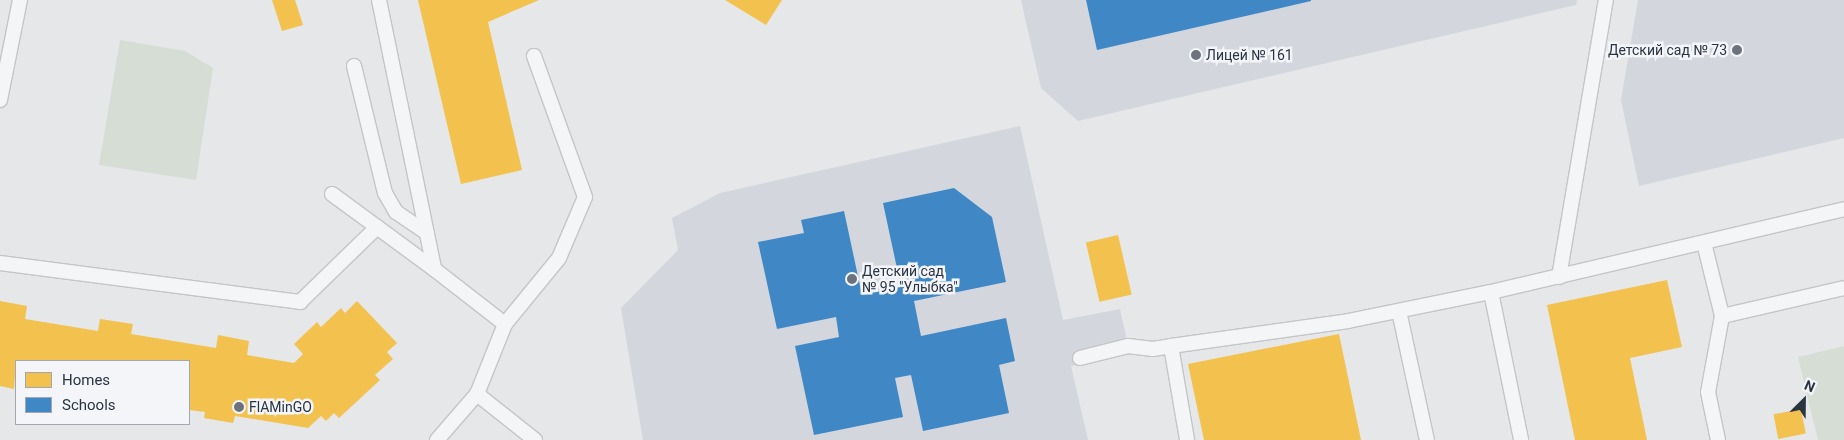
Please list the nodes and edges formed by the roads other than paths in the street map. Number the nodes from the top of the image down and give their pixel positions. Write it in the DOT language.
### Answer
graph roads {
  1 [pos="20,0"];
  2 [pos="379,0"];
  3 [pos="1606,0"];
  4 [pos="534,56"];
  5 [pos="354,66"];
  6 [pos="0,100"];
  7 [pos="332,194"];
  8 [pos="1844,209"];
  9 [pos="377,226"];
  10 [pos="427,233"];
  11 [pos="1704,243"];
  12 [pos="0,263"];
  13 [pos="434,269"];
  14 [pos="1559,276"];
  15 [pos="1844,288"];
  16 [pos="1491,292"];
  17 [pos="1399,311"];
  18 [pos="1722,316"];
  19 [pos="505,324"];
  20 [pos="1171,346"];
  21 [pos="1080,358"];
  22 [pos="477,394"];
  23 [pos="437,440"];
  24 [pos="535,440"];
  25 [pos="1187,440"];
  26 [pos="1427,440"];
  27 [pos="1521,440"];
  28 [pos="1718,440"];
  1 -- 6 [label="lane"];
  2 -- 10 [label="lane"];
  3 -- 14 [label="lane"];
  4 -- 19 [label="lane"];
  5 -- 10 [label="lane"];
  7 -- 9 [label="lane"];
  8 -- 11 [label="lane"];
  9 -- 12 [label="lane"];
  9 -- 13 [label="lane"];
  10 -- 13 [label="lane"];
  11 -- 14 [label="lane"];
  11 -- 18 [label="lane"];
  13 -- 19 [label="lane"];
  14 -- 16 [label="lane"];
  15 -- 18 [label="lane"];
  16 -- 17 [label="lane"];
  16 -- 27 [label="lane"];
  17 -- 20 [label="lane"];
  17 -- 26 [label="lane"];
  18 -- 28 [label="lane"];
  19 -- 22 [label="lane"];
  20 -- 21 [label="lane"];
  20 -- 25 [label="lane"];
  22 -- 23 [label="lane"];
  22 -- 24 [label="lane"];
}
